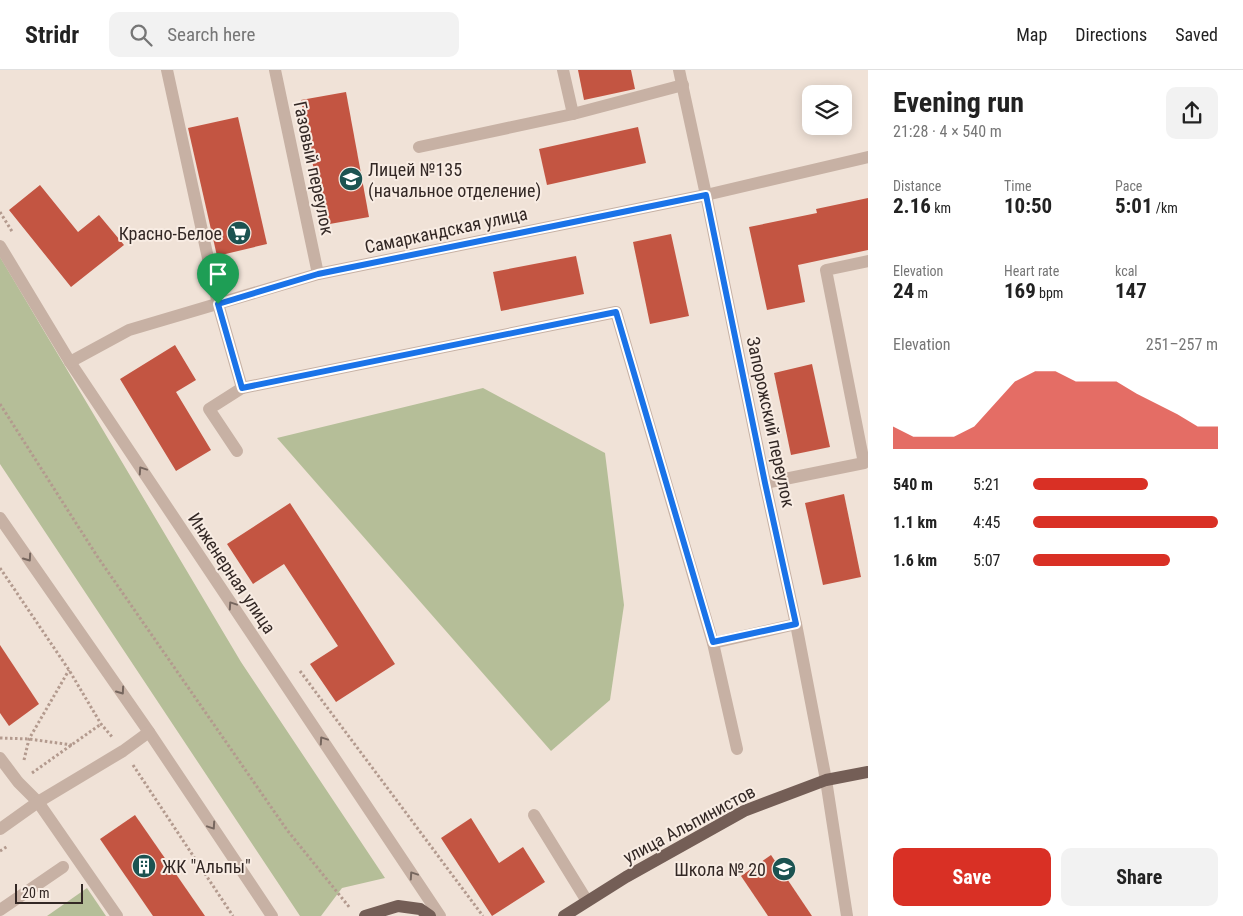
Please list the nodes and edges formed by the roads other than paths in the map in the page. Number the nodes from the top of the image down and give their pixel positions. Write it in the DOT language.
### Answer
graph roads {
  1 [pos="167,70"];
  2 [pos="275,70"];
  3 [pos="563,70"];
  4 [pos="679,70"];
  5 [pos="683,85"];
  6 [pos="573,114"];
  7 [pos="419,147"];
  8 [pos="868,157"];
  9 [pos="706,195"];
  10 [pos="0,246"];
  11 [pos="868,261"];
  12 [pos="318,274"];
  13 [pos="218,304"];
  14 [pos="70,362"];
  15 [pos="242,388"];
  16 [pos="237,451"];
  17 [pos="765,483"];
  18 [pos="0,518"];
  19 [pos="796,624"];
  20 [pos="713,642"];
  21 [pos="149,732"];
  22 [pos="737,749"];
  23 [pos="0,758"];
  24 [pos="868,772"];
  25 [pos="826,780"];
  26 [pos="38,802"];
  27 [pos="534,815"];
  28 [pos="0,829"];
  29 [pos="63,867"];
  30 [pos="587,901"];
  31 [pos="0,910"];
  32 [pos="117,916"];
  33 [pos="272,916"];
  34 [pos="365,916"];
  35 [pos="430,916"];
  36 [pos="440,916"];
  37 [pos="564,916"];
  38 [pos="847,916"];
  1 -- 13 [label="street"];
  2 -- 12 [label="street, Газовый переулок"];
  3 -- 6 [label="street"];
  4 -- 5 [label="street, Запорожский переулок"];
  5 -- 6 [label="street"];
  5 -- 9 [label="street, Запорожский переулок"];
  6 -- 7 [label="street"];
  8 -- 9 [label="street, Самаркандская улица"];
  9 -- 12 [label="street, Самаркандская улица"];
  9 -- 17 [label="street, Запорожский переулок"];
  10 -- 14 [label="street, Инженерная улица"];
  11 -- 17 [label="street"];
  12 -- 13 [label="street, Самаркандская улица"];
  13 -- 14 [label="street, Самаркандская улица"];
  13 -- 15 [label="street"];
  36 -- 14 [label="street, Инженерная улица, one-way"];
  15 -- 16 [label="street"];
  15 -- 20 [label="street"];
  17 -- 19 [label="street, Запорожский переулок"];
  18 -- 21 [label="street, one-way"];
  19 -- 20 [label="street"];
  19 -- 25 [label="street, Запорожский переулок"];
  20 -- 22 [label="street"];
  21 -- 26 [label="street"];
  21 -- 33 [label="street, one-way"];
  23 -- 26 [label="street"];
  24 -- 25 [label="main road, улица Альпинистов"];
  25 -- 30 [label="main road, улица Альпинистов"];
  25 -- 38 [label="street, Запорожский переулок"];
  26 -- 28 [label="street"];
  26 -- 32 [label="street"];
  27 -- 30 [label="street"];
  29 -- 31 [label="street"];
  30 -- 37 [label="main road, улица Альпинистов"];
  34 -- 35 [label="main road"];
}
